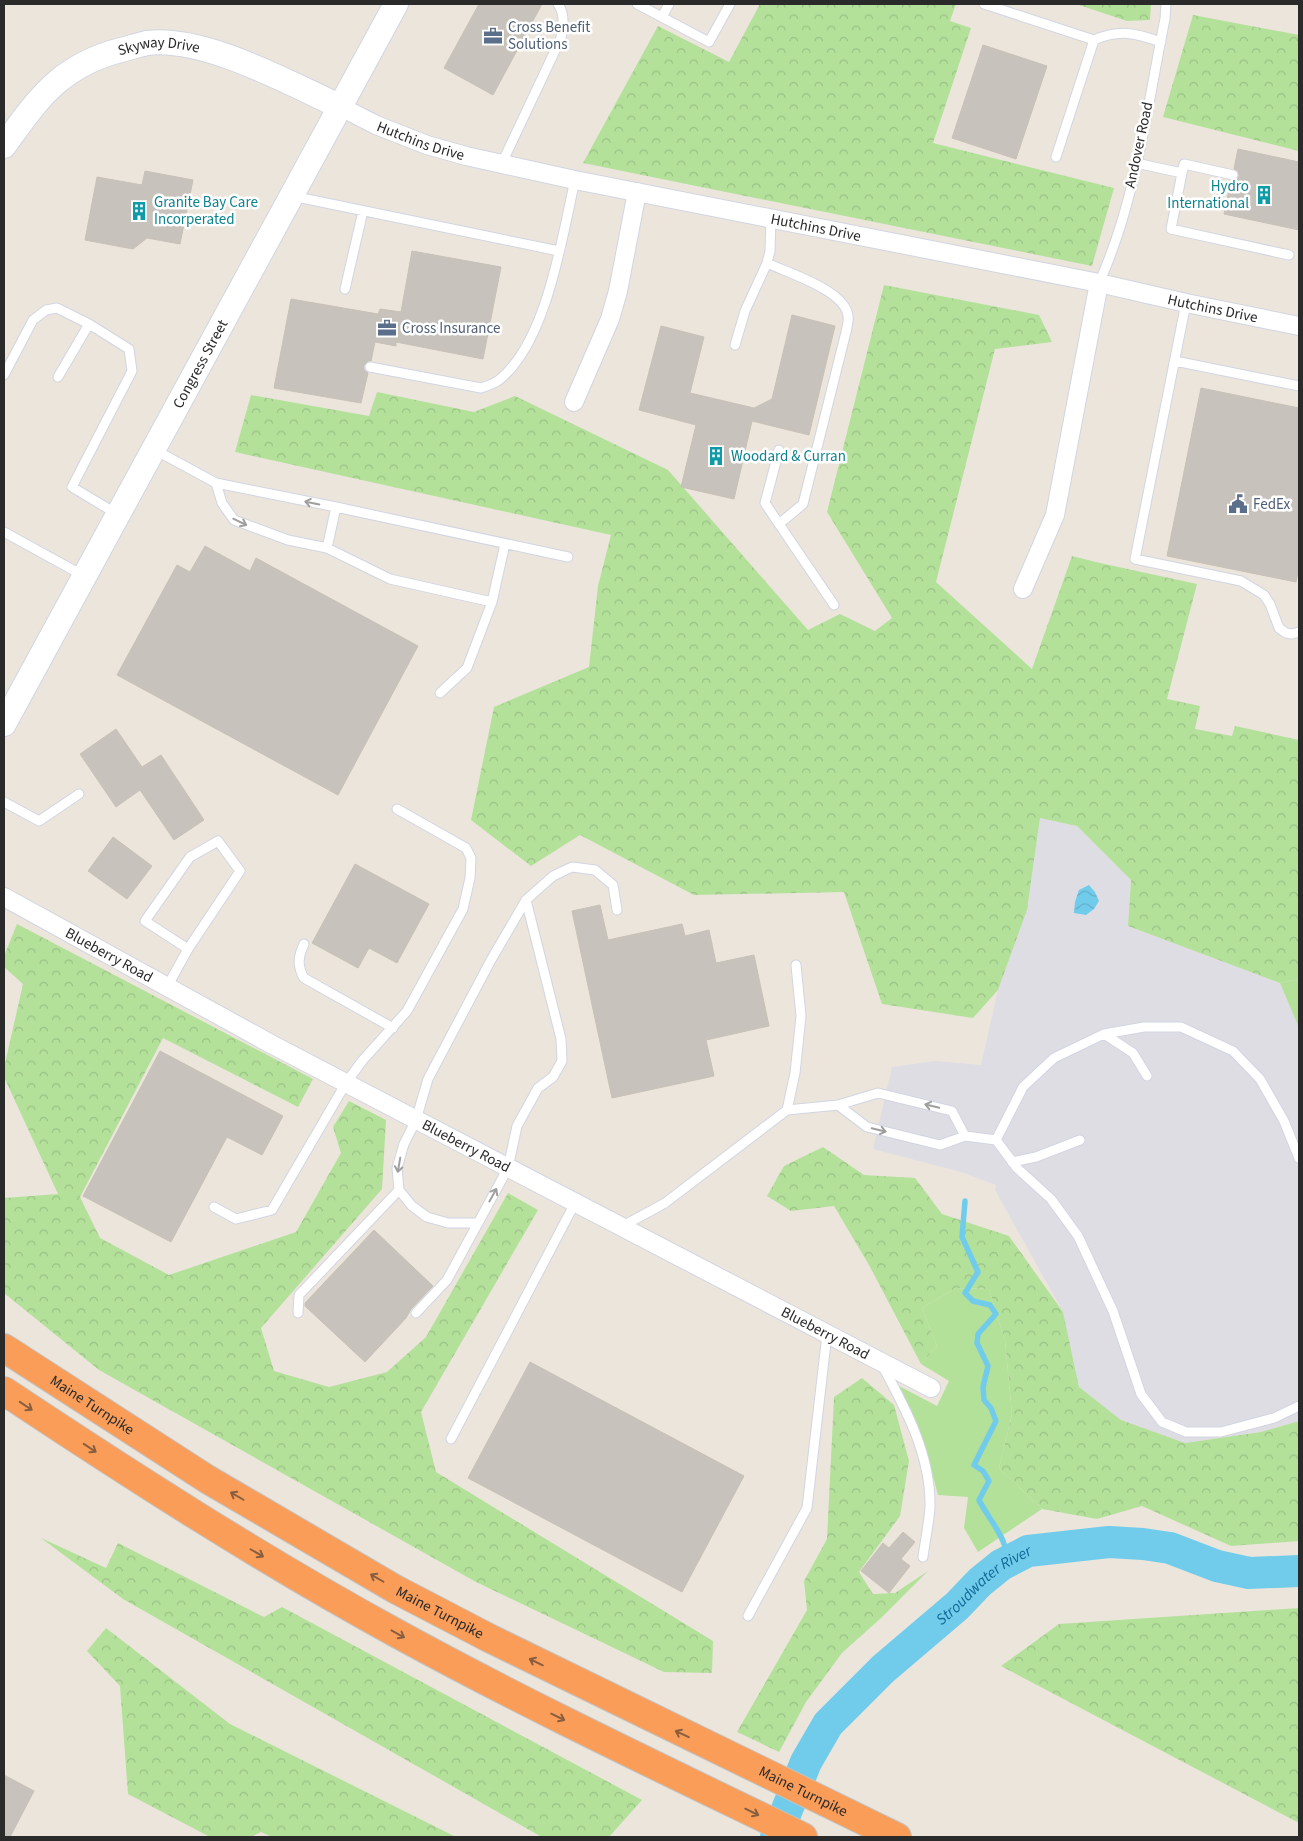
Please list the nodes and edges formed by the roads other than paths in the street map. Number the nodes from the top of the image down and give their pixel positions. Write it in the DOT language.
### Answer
graph roads {
  1 [pos="396,4"];
  2 [pos="558,4"];
  3 [pos="636,4"];
  4 [pos="669,4"];
  5 [pos="730,4"];
  6 [pos="984,4"];
  7 [pos="1166,4"];
  8 [pos="662,17"];
  9 [pos="1094,40"];
  10 [pos="1161,42"];
  11 [pos="339,106"];
  12 [pos="4,146"];
  13 [pos="1056,157"];
  14 [pos="502,163"];
  15 [pos="1136,163"];
  16 [pos="1182,173"];
  17 [pos="1233,175"];
  18 [pos="575,180"];
  19 [pos="636,192"];
  20 [pos="290,195"];
  21 [pos="363,210"];
  22 [pos="771,219"];
  23 [pos="558,251"];
  24 [pos="1289,255"];
  25 [pos="767,263"];
  26 [pos="1099,283"];
  27 [pos="346,289"];
  28 [pos="1186,303"];
  29 [pos="89,324"];
  30 [pos="1299,326"];
  31 [pos="735,345"];
  32 [pos="1175,361"];
  33 [pos="370,367"];
  34 [pos="4,375"];
  35 [pos="58,377"];
  36 [pos="1299,386"];
  37 [pos="574,402"];
  38 [pos="153,449"];
  39 [pos="779,450"];
  40 [pos="216,483"];
  41 [pos="336,507"];
  42 [pos="117,514"];
  43 [pos="779,524"];
  44 [pos="5,535"];
  45 [pos="506,544"];
  46 [pos="327,548"];
  47 [pos="568,557"];
  48 [pos="84,576"];
  49 [pos="1023,589"];
  50 [pos="492,602"];
  51 [pos="834,605"];
  52 [pos="1299,632"];
  53 [pos="440,693"];
  54 [pos="4,724"];
  55 [pos="78,794"];
  56 [pos="4,802"];
  57 [pos="397,809"];
  58 [pos="526,900"];
  59 [pos="5,901"];
  60 [pos="617,910"];
  61 [pos="304,944"];
  62 [pos="188,949"];
  63 [pos="796,965"];
  64 [pos="167,987"];
  65 [pos="393,1028"];
  66 [pos="1104,1034"];
  67 [pos="1148,1076"];
  68 [pos="346,1083"];
  69 [pos="838,1105"];
  70 [pos="787,1110"];
  71 [pos="416,1120"];
  72 [pos="966,1136"];
  73 [pos="996,1140"];
  74 [pos="1080,1140"];
  75 [pos="1299,1158"];
  76 [pos="1012,1162"];
  77 [pos="508,1168"];
  78 [pos="399,1190"];
  79 [pos="575,1203"];
  80 [pos="214,1207"];
  81 [pos="478,1223"];
  82 [pos="621,1227"];
  83 [pos="298,1313"];
  84 [pos="416,1313"];
  85 [pos="827,1334"];
  86 [pos="4,1348"];
  87 [pos="881,1363"];
  88 [pos="931,1388"];
  89 [pos="4,1391"];
  90 [pos="1299,1406"];
  91 [pos="451,1439"];
  92 [pos="923,1557"];
  93 [pos="748,1616"];
  94 [pos="803,1837"];
  95 [pos="897,1837"];
  1 -- 11 [label="main road, Congress Street"];
  2 -- 14 [label="lane"];
  3 -- 8 [label="lane"];
  4 -- 8 [label="lane"];
  5 -- 8 [label="lane"];
  6 -- 9 [label="lane"];
  7 -- 10 [label="lane, Andover Road"];
  9 -- 10 [label="lane"];
  9 -- 13 [label="lane"];
  10 -- 15 [label="lane, Andover Road"];
  11 -- 12 [label="main road, Skyway Drive"];
  11 -- 14 [label="street, Hutchins Drive"];
  11 -- 20 [label="main road, Congress Street"];
  14 -- 18 [label="street, Hutchins Drive"];
  15 -- 16 [label="lane"];
  15 -- 26 [label="lane, Andover Road"];
  16 -- 17 [label="lane"];
  16 -- 24 [label="lane"];
  18 -- 19 [label="street, Hutchins Drive"];
  18 -- 23 [label="lane"];
  19 -- 22 [label="street, Hutchins Drive"];
  19 -- 37 [label="street"];
  20 -- 21 [label="lane"];
  20 -- 38 [label="main road, Congress Street"];
  21 -- 23 [label="lane"];
  21 -- 27 [label="lane"];
  22 -- 25 [label="lane"];
  22 -- 26 [label="street, Hutchins Drive"];
  23 -- 33 [label="lane"];
  25 -- 31 [label="lane"];
  25 -- 43 [label="lane"];
  26 -- 28 [label="street, Hutchins Drive"];
  26 -- 49 [label="street"];
  28 -- 30 [label="street, Hutchins Drive"];
  28 -- 32 [label="lane"];
  29 -- 34 [label="lane"];
  29 -- 35 [label="lane"];
  29 -- 42 [label="lane"];
  32 -- 36 [label="lane"];
  32 -- 52 [label="lane"];
  38 -- 40 [label="lane"];
  38 -- 42 [label="main road, Congress Street"];
  39 -- 43 [label="lane"];
  41 -- 40 [label="lane, one-way"];
  40 -- 46 [label="lane, one-way"];
  41 -- 45 [label="lane"];
  41 -- 46 [label="lane"];
  42 -- 48 [label="main road, Congress Street"];
  43 -- 51 [label="lane"];
  44 -- 48 [label="lane"];
  45 -- 47 [label="lane"];
  45 -- 50 [label="lane"];
  46 -- 50 [label="lane"];
  48 -- 54 [label="main road, Congress Street"];
  50 -- 53 [label="lane"];
  55 -- 56 [label="lane"];
  57 -- 65 [label="lane"];
  58 -- 60 [label="lane"];
  58 -- 71 [label="lane"];
  58 -- 77 [label="lane"];
  59 -- 64 [label="street, Blueberry Road"];
  61 -- 65 [label="lane"];
  62 -- 62 [label="lane"];
  62 -- 64 [label="lane"];
  63 -- 70 [label="lane"];
  64 -- 68 [label="street, Blueberry Road"];
  65 -- 68 [label="lane"];
  66 -- 67 [label="lane"];
  66 -- 73 [label="lane"];
  66 -- 75 [label="lane"];
  68 -- 71 [label="street, Blueberry Road"];
  68 -- 80 [label="lane"];
  69 -- 70 [label="lane"];
  69 -- 72 [label="lane, one-way"];
  72 -- 69 [label="lane, one-way"];
  70 -- 82 [label="lane"];
  71 -- 77 [label="street, Blueberry Road"];
  71 -- 78 [label="lane, one-way"];
  72 -- 73 [label="lane"];
  73 -- 76 [label="lane"];
  74 -- 76 [label="lane"];
  76 -- 90 [label="lane"];
  77 -- 79 [label="street, Blueberry Road"];
  81 -- 77 [label="lane, one-way"];
  78 -- 81 [label="lane"];
  78 -- 83 [label="lane"];
  79 -- 82 [label="street, Blueberry Road"];
  79 -- 91 [label="lane"];
  81 -- 84 [label="lane"];
  82 -- 85 [label="street, Blueberry Road"];
  85 -- 87 [label="street, Blueberry Road"];
  85 -- 93 [label="lane"];
  95 -- 86 [label="highway, Maine Turnpike, one-way"];
  87 -- 88 [label="street, Blueberry Road"];
  87 -- 92 [label="lane"];
  89 -- 94 [label="highway, one-way"];
}
